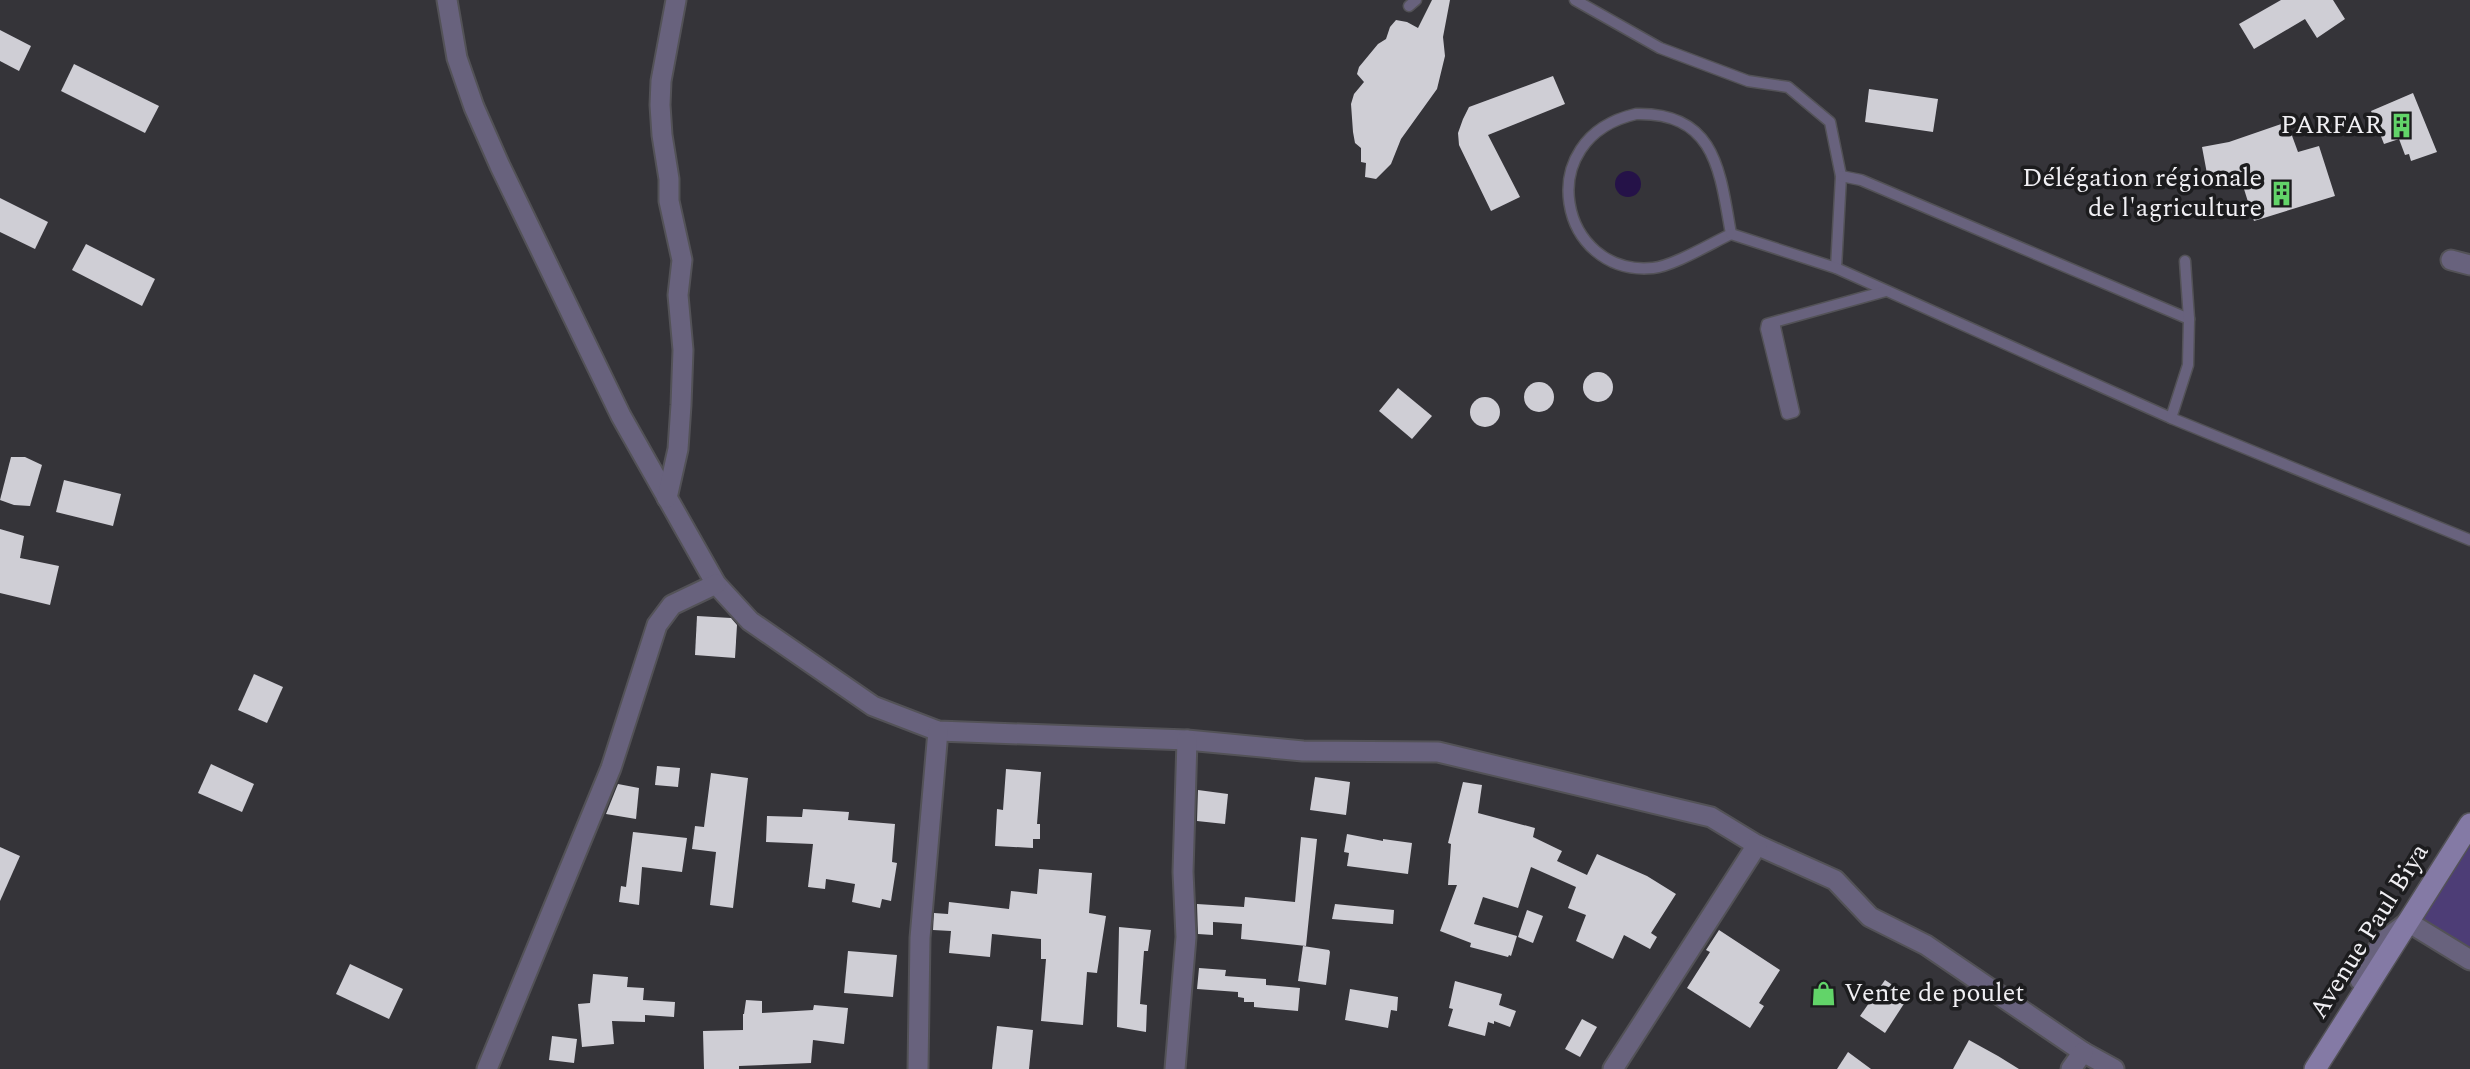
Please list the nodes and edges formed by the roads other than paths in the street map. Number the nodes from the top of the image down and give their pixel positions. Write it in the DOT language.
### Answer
graph roads {
  1 [pos="447,0"];
  2 [pos="676,0"];
  3 [pos="1575,0"];
  4 [pos="1841,176"];
  5 [pos="1731,234"];
  6 [pos="2185,261"];
  7 [pos="1836,268"];
  8 [pos="1886,291"];
  9 [pos="2189,319"];
  10 [pos="1774,322"];
  11 [pos="2171,418"];
  12 [pos="667,498"];
  13 [pos="2470,540"];
  14 [pos="716,584"];
  15 [pos="937,730"];
  16 [pos="1187,740"];
  17 [pos="2470,824"];
  18 [pos="1757,845"];
  19 [pos="2408,922"];
  20 [pos="2470,960"];
  21 [pos="2083,1052"];
  22 [pos="486,1069"];
  23 [pos="918,1069"];
  24 [pos="1175,1069"];
  25 [pos="1613,1069"];
  26 [pos="2071,1069"];
  27 [pos="2114,1069"];
  28 [pos="2310,1069"];
  29 [pos="2315,1069"];
  1 -- 12 [label="street"];
  2 -- 12 [label="street"];
  3 -- 4 [label="lane"];
  4 -- 7 [label="lane"];
  4 -- 9 [label="lane"];
  5 -- 5 [label="lane"];
  5 -- 7 [label="lane"];
  6 -- 9 [label="lane"];
  7 -- 8 [label="lane"];
  8 -- 10 [label="lane"];
  8 -- 11 [label="lane"];
  9 -- 11 [label="lane"];
  10 -- 10 [label="lane"];
  11 -- 13 [label="lane"];
  12 -- 14 [label="street"];
  14 -- 15 [label="street"];
  14 -- 22 [label="street"];
  15 -- 16 [label="street"];
  15 -- 23 [label="street"];
  16 -- 18 [label="street"];
  16 -- 24 [label="street"];
  17 -- 19 [label="main road, Avenue Paul Biya"];
  18 -- 21 [label="street"];
  18 -- 25 [label="street"];
  19 -- 20 [label="street"];
  19 -- 28 [label="street"];
  19 -- 29 [label="main road, Avenue Paul Biya"];
  21 -- 26 [label="street"];
  21 -- 27 [label="street"];
}
